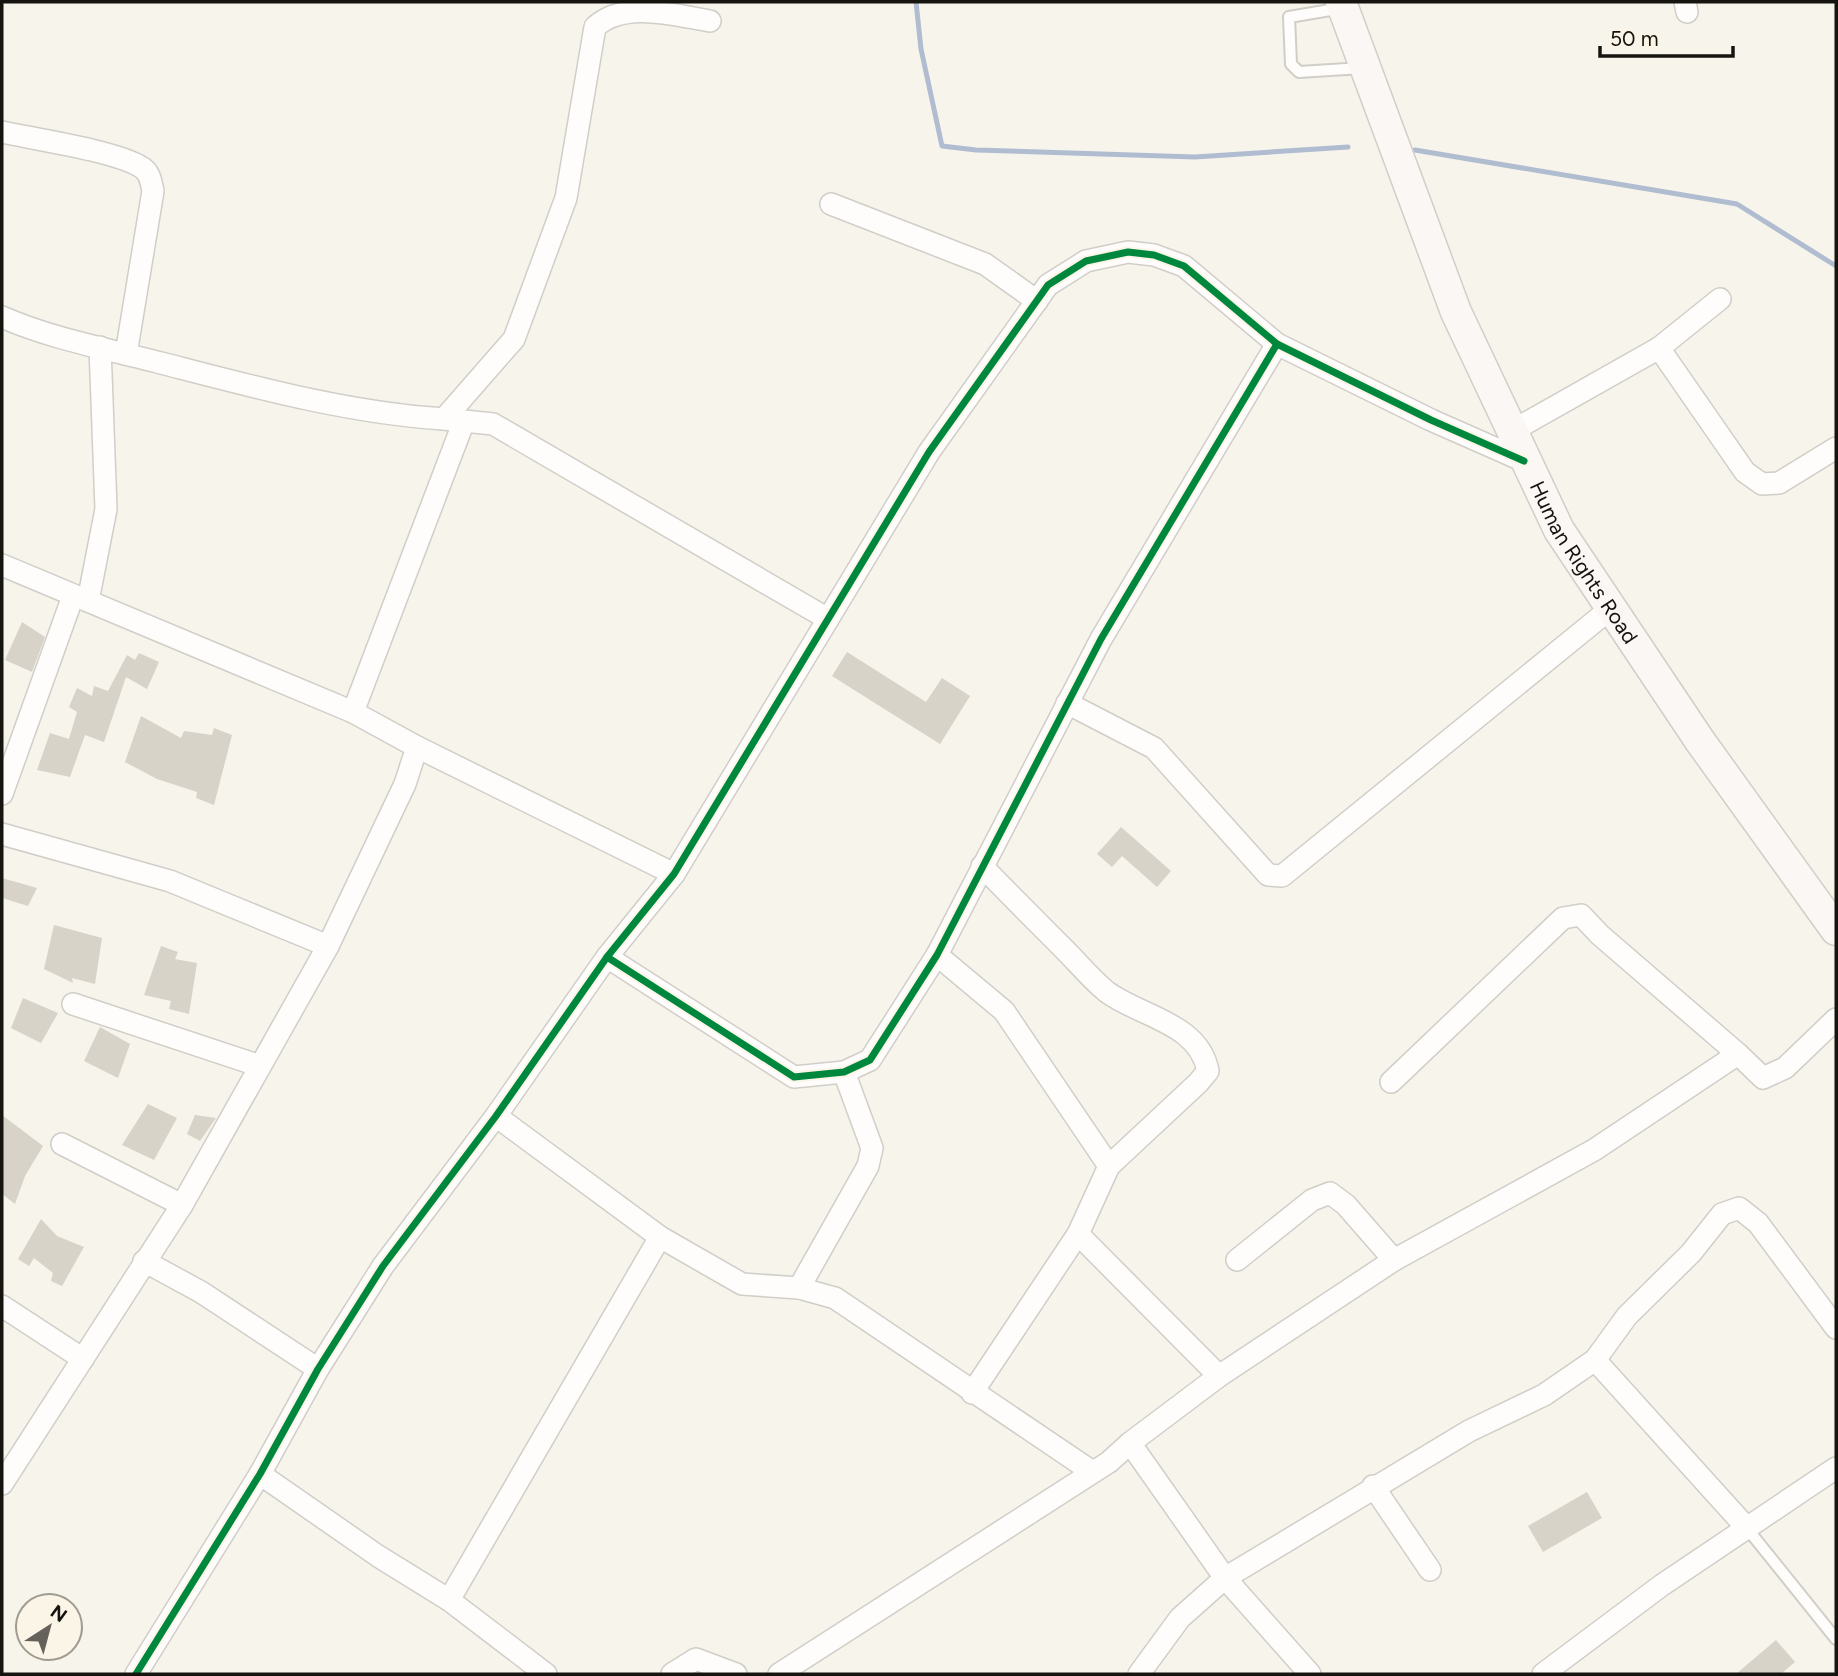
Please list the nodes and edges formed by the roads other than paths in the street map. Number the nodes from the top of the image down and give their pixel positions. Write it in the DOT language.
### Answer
graph roads {
  1 [pos="1342,5"];
  2 [pos="710,21"];
  3 [pos="1365,68"];
  4 [pos="2,132"];
  5 [pos="831,204"];
  6 [pos="1720,299"];
  7 [pos="1037,301"];
  8 [pos="2,317"];
  9 [pos="1277,344"];
  10 [pos="100,347"];
  11 [pos="1659,348"];
  12 [pos="126,354"];
  13 [pos="454,420"];
  14 [pos="1512,431"];
  15 [pos="1836,449"];
  16 [pos="1524,461"];
  17 [pos="2,565"];
  18 [pos="80,598"];
  19 [pos="1610,609"];
  20 [pos="828,619"];
  21 [pos="1068,703"];
  22 [pos="353,712"];
  23 [pos="417,747"];
  24 [pos="2,794"];
  25 [pos="2,834"];
  26 [pos="982,866"];
  27 [pos="674,874"];
  28 [pos="1836,930"];
  29 [pos="328,946"];
  30 [pos="937,955"];
  31 [pos="607,957"];
  32 [pos="73,1004"];
  33 [pos="1836,1019"];
  34 [pos="1738,1054"];
  35 [pos="260,1066"];
  36 [pos="844,1072"];
  37 [pos="1391,1082"];
  38 [pos="496,1116"];
  39 [pos="61,1144"];
  40 [pos="1109,1166"];
  41 [pos="182,1205"];
  42 [pos="1078,1234"];
  43 [pos="660,1237"];
  44 [pos="1237,1260"];
  45 [pos="1394,1260"];
  46 [pos="144,1261"];
  47 [pos="799,1288"];
  48 [pos="2,1306"];
  49 [pos="1836,1328"];
  50 [pos="83,1359"];
  51 [pos="1595,1360"];
  52 [pos="318,1369"];
  53 [pos="1219,1376"];
  54 [pos="972,1393"];
  55 [pos="1130,1443"];
  56 [pos="1836,1468"];
  57 [pos="1091,1471"];
  58 [pos="260,1474"];
  59 [pos="2,1484"];
  60 [pos="1373,1486"];
  61 [pos="1746,1527"];
  62 [pos="1430,1570"];
  63 [pos="1225,1578"];
  64 [pos="449,1600"];
  65 [pos="1836,1639"];
  66 [pos="136,1674"];
  67 [pos="546,1674"];
  68 [pos="672,1674"];
  69 [pos="736,1674"];
  70 [pos="779,1674"];
  71 [pos="1139,1674"];
  72 [pos="1310,1674"];
  73 [pos="1544,1674"];
  1 -- 3 [label="street, Human Rights Road"];
  1 -- 3 [label="lane"];
  2 -- 13 [label="street"];
  3 -- 14 [label="street, Human Rights Road"];
  4 -- 12 [label="street"];
  5 -- 7 [label="street"];
  6 -- 11 [label="street"];
  7 -- 9 [label="street"];
  7 -- 20 [label="street"];
  8 -- 10 [label="street"];
  9 -- 16 [label="street"];
  9 -- 21 [label="street"];
  10 -- 12 [label="street"];
  10 -- 18 [label="street"];
  11 -- 14 [label="street"];
  11 -- 15 [label="street"];
  12 -- 13 [label="street"];
  13 -- 20 [label="street"];
  13 -- 22 [label="street"];
  14 -- 16 [label="street, Human Rights Road"];
  16 -- 19 [label="street, Human Rights Road"];
  17 -- 18 [label="street"];
  18 -- 22 [label="street"];
  18 -- 24 [label="street"];
  19 -- 21 [label="street"];
  19 -- 28 [label="street, Human Rights Road"];
  20 -- 27 [label="street"];
  21 -- 26 [label="street"];
  22 -- 23 [label="street"];
  23 -- 27 [label="street"];
  23 -- 29 [label="street"];
  25 -- 29 [label="street"];
  26 -- 30 [label="street"];
  26 -- 40 [label="street"];
  27 -- 31 [label="street"];
  29 -- 35 [label="street"];
  30 -- 36 [label="street"];
  30 -- 40 [label="street"];
  31 -- 36 [label="street"];
  31 -- 38 [label="street"];
  32 -- 35 [label="street"];
  33 -- 34 [label="street"];
  34 -- 37 [label="street"];
  34 -- 45 [label="street"];
  35 -- 41 [label="street"];
  36 -- 47 [label="street"];
  38 -- 43 [label="street"];
  38 -- 52 [label="street"];
  39 -- 41 [label="street"];
  40 -- 42 [label="street"];
  41 -- 46 [label="street"];
  42 -- 53 [label="street"];
  42 -- 54 [label="street"];
  43 -- 47 [label="street"];
  43 -- 64 [label="street"];
  44 -- 45 [label="street"];
  45 -- 53 [label="street"];
  46 -- 50 [label="street"];
  46 -- 52 [label="street"];
  47 -- 54 [label="street"];
  48 -- 50 [label="street"];
  49 -- 51 [label="street"];
  50 -- 59 [label="street"];
  51 -- 60 [label="street"];
  51 -- 61 [label="street"];
  52 -- 58 [label="street"];
  53 -- 55 [label="street"];
  54 -- 57 [label="street"];
  55 -- 57 [label="street"];
  55 -- 63 [label="street"];
  56 -- 61 [label="street"];
  57 -- 70 [label="street"];
  58 -- 64 [label="street"];
  58 -- 66 [label="street"];
  60 -- 62 [label="street"];
  60 -- 63 [label="street"];
  61 -- 65 [label="lane"];
  61 -- 73 [label="street"];
  63 -- 71 [label="street"];
  63 -- 72 [label="street"];
  64 -- 67 [label="street"];
  68 -- 69 [label="street"];
}
